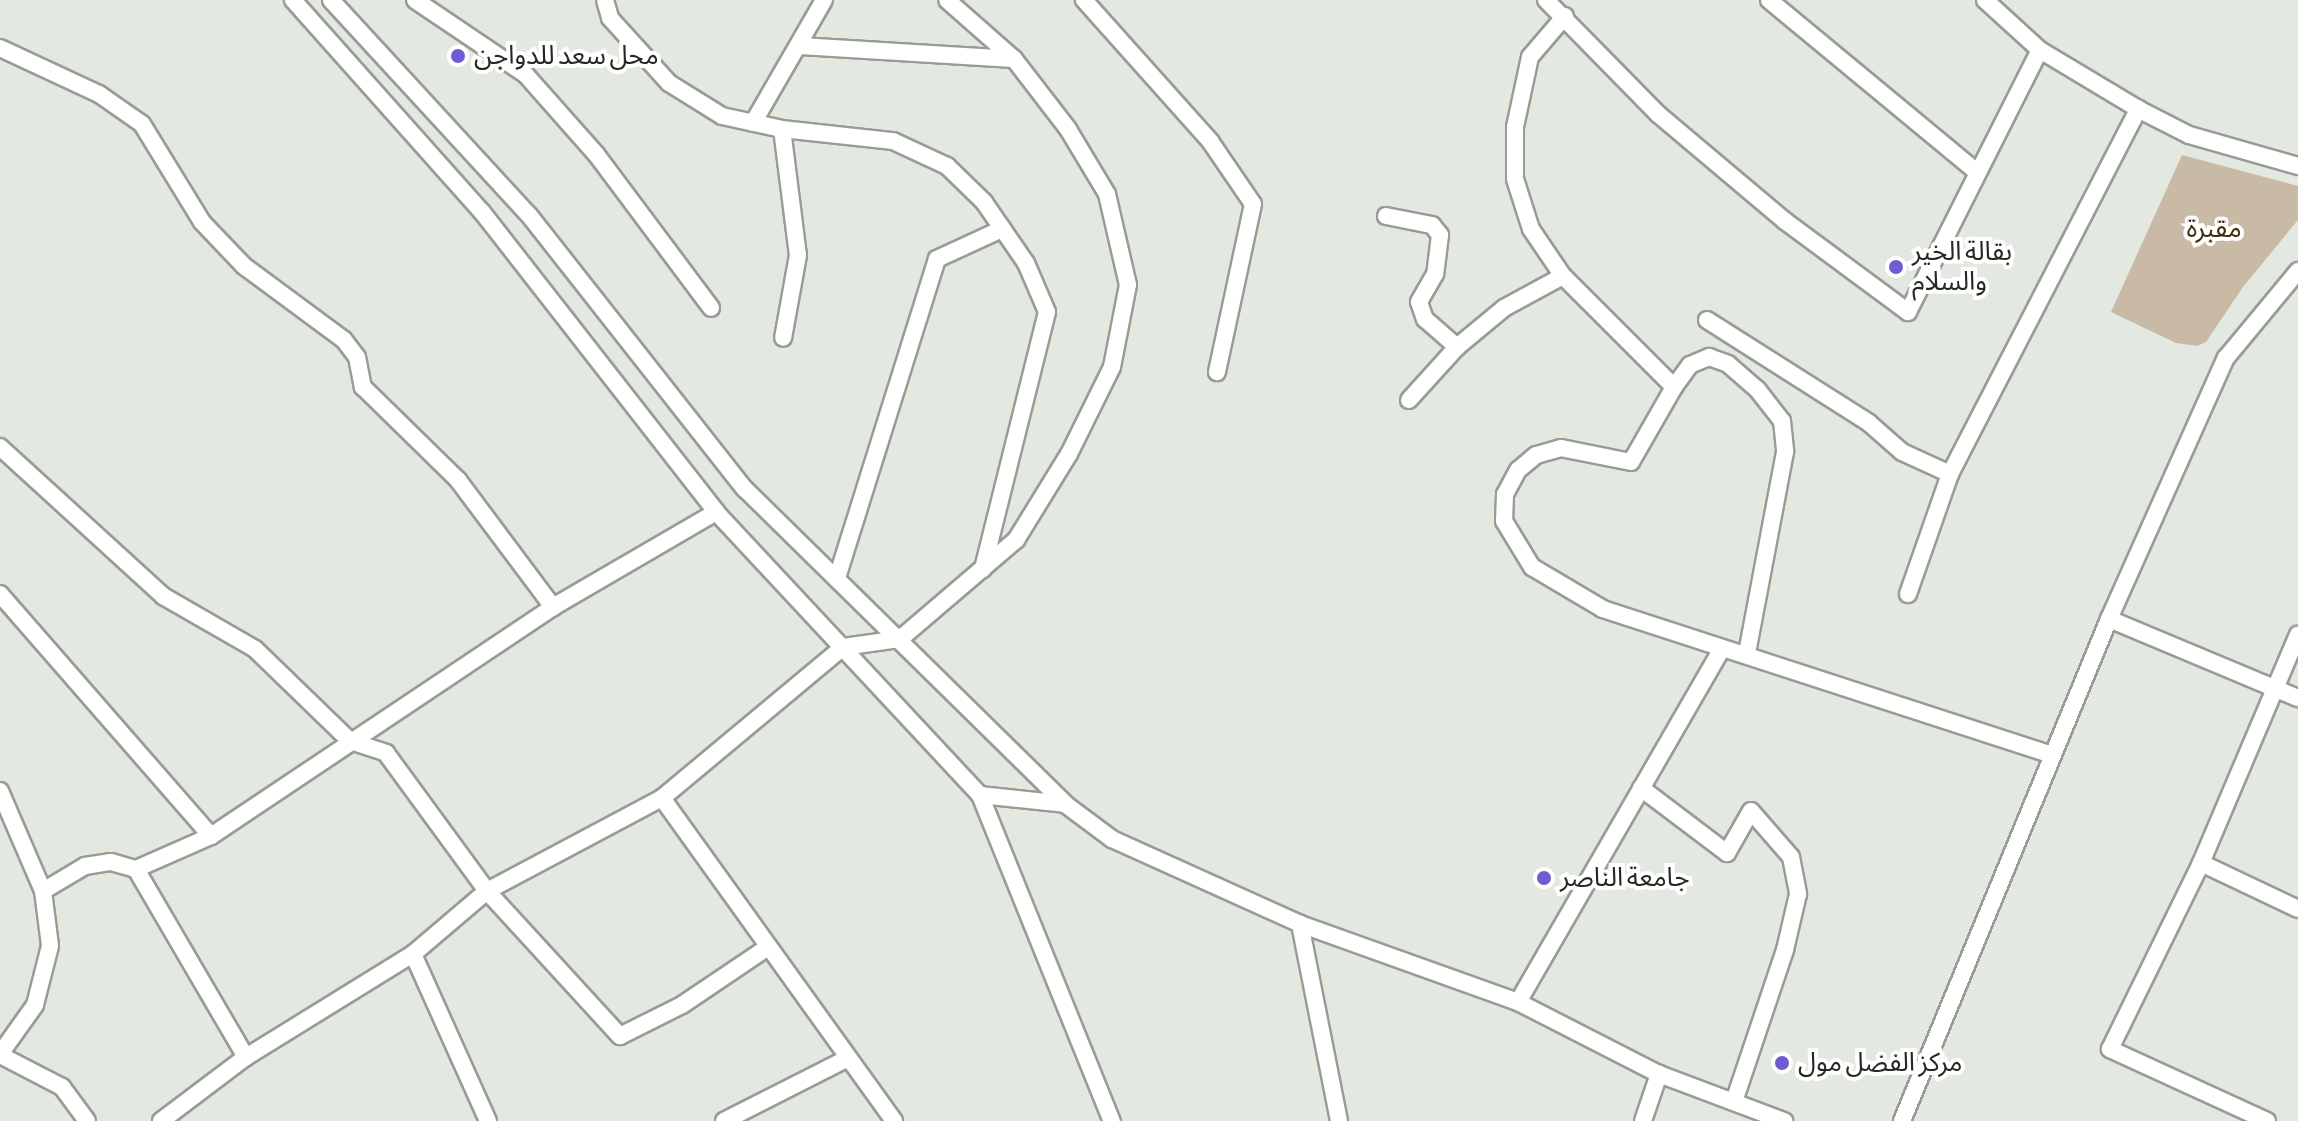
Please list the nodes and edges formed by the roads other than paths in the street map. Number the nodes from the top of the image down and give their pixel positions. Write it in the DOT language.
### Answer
graph roads {
  1 [pos="293,0"];
  2 [pos="331,0"];
  3 [pos="415,0"];
  4 [pos="605,0"];
  5 [pos="824,0"];
  6 [pos="947,0"];
  7 [pos="1084,0"];
  8 [pos="1546,0"];
  9 [pos="1769,0"];
  10 [pos="1985,0"];
  11 [pos="1565,16"];
  12 [pos="800,46"];
  13 [pos="0,48"];
  14 [pos="2040,50"];
  15 [pos="1014,59"];
  16 [pos="2138,109"];
  17 [pos="753,123"];
  18 [pos="782,129"];
  19 [pos="2298,166"];
  20 [pos="1977,172"];
  21 [pos="1386,216"];
  22 [pos="1002,229"];
  23 [pos="2298,271"];
  24 [pos="1563,276"];
  25 [pos="711,308"];
  26 [pos="1707,320"];
  27 [pos="783,338"];
  28 [pos="1457,347"];
  29 [pos="1217,372"];
  30 [pos="1674,387"];
  31 [pos="1409,400"];
  32 [pos="0,447"];
  33 [pos="1950,474"];
  34 [pos="716,512"];
  35 [pos="982,571"];
  36 [pos="837,578"];
  37 [pos="0,594"];
  38 [pos="1908,594"];
  39 [pos="553,607"];
  40 [pos="2109,619"];
  41 [pos="2298,635"];
  42 [pos="900,639"];
  43 [pos="843,647"];
  44 [pos="1721,651"];
  45 [pos="1747,654"];
  46 [pos="2275,688"];
  47 [pos="2298,698"];
  48 [pos="350,741"];
  49 [pos="2052,755"];
  50 [pos="1641,788"];
  51 [pos="0,791"];
  52 [pos="980,795"];
  53 [pos="662,798"];
  54 [pos="1065,804"];
  55 [pos="211,836"];
  56 [pos="2201,863"];
  57 [pos="136,869"];
  58 [pos="43,891"];
  59 [pos="487,891"];
  60 [pos="2298,909"];
  61 [pos="1300,924"];
  62 [pos="768,947"];
  63 [pos="413,954"];
  64 [pos="1518,1002"];
  65 [pos="0,1055"];
  66 [pos="246,1057"];
  67 [pos="848,1058"];
  68 [pos="1659,1074"];
  69 [pos="1735,1099"];
  70 [pos="87,1121"];
  71 [pos="161,1121"];
  72 [pos="488,1121"];
  73 [pos="724,1121"];
  74 [pos="894,1121"];
  75 [pos="1112,1121"];
  76 [pos="1339,1121"];
  77 [pos="1643,1121"];
  78 [pos="1784,1121"];
  79 [pos="1902,1121"];
  80 [pos="2267,1121"];
  1 -- 34 [label="street"];
  2 -- 36 [label="street"];
  3 -- 25 [label="street"];
  4 -- 17 [label="street"];
  5 -- 12 [label="street"];
  6 -- 15 [label="street"];
  7 -- 29 [label="street"];
  8 -- 11 [label="street"];
  9 -- 20 [label="street"];
  10 -- 14 [label="street"];
  11 -- 20 [label="street"];
  11 -- 24 [label="street"];
  12 -- 15 [label="street"];
  12 -- 17 [label="street"];
  13 -- 39 [label="street"];
  14 -- 16 [label="street"];
  14 -- 20 [label="street"];
  15 -- 35 [label="street"];
  16 -- 19 [label="street"];
  16 -- 33 [label="street"];
  17 -- 18 [label="street"];
  18 -- 22 [label="street"];
  18 -- 27 [label="street"];
  21 -- 28 [label="street"];
  22 -- 35 [label="street"];
  22 -- 36 [label="street"];
  23 -- 40 [label="street"];
  24 -- 28 [label="street"];
  24 -- 30 [label="street"];
  26 -- 33 [label="street"];
  28 -- 31 [label="street"];
  30 -- 44 [label="street"];
  30 -- 45 [label="street"];
  32 -- 48 [label="street"];
  33 -- 38 [label="street"];
  34 -- 39 [label="street"];
  34 -- 43 [label="street"];
  35 -- 42 [label="street"];
  36 -- 42 [label="street"];
  37 -- 55 [label="street"];
  39 -- 48 [label="street"];
  40 -- 46 [label="street"];
  40 -- 49 [label="street"];
  41 -- 46 [label="street"];
  42 -- 43 [label="street"];
  42 -- 54 [label="street"];
  43 -- 52 [label="street"];
  43 -- 53 [label="street"];
  44 -- 45 [label="street"];
  44 -- 50 [label="street"];
  45 -- 49 [label="street"];
  46 -- 47 [label="street"];
  46 -- 56 [label="street"];
  48 -- 55 [label="street"];
  48 -- 59 [label="street"];
  49 -- 79 [label="street"];
  50 -- 64 [label="street"];
  50 -- 69 [label="street"];
  51 -- 58 [label="street"];
  52 -- 54 [label="street"];
  52 -- 75 [label="street"];
  53 -- 59 [label="street"];
  53 -- 62 [label="street"];
  54 -- 61 [label="street"];
  55 -- 57 [label="street"];
  56 -- 60 [label="street"];
  56 -- 80 [label="street"];
  57 -- 58 [label="street"];
  57 -- 66 [label="street"];
  58 -- 65 [label="street"];
  59 -- 62 [label="street"];
  59 -- 63 [label="street"];
  61 -- 64 [label="street"];
  61 -- 76 [label="street"];
  62 -- 67 [label="street"];
  63 -- 66 [label="street"];
  63 -- 72 [label="street"];
  64 -- 68 [label="street"];
  65 -- 70 [label="street"];
  66 -- 71 [label="street"];
  67 -- 73 [label="street"];
  67 -- 74 [label="street"];
  68 -- 69 [label="street"];
  68 -- 77 [label="street"];
  69 -- 78 [label="street"];
}
